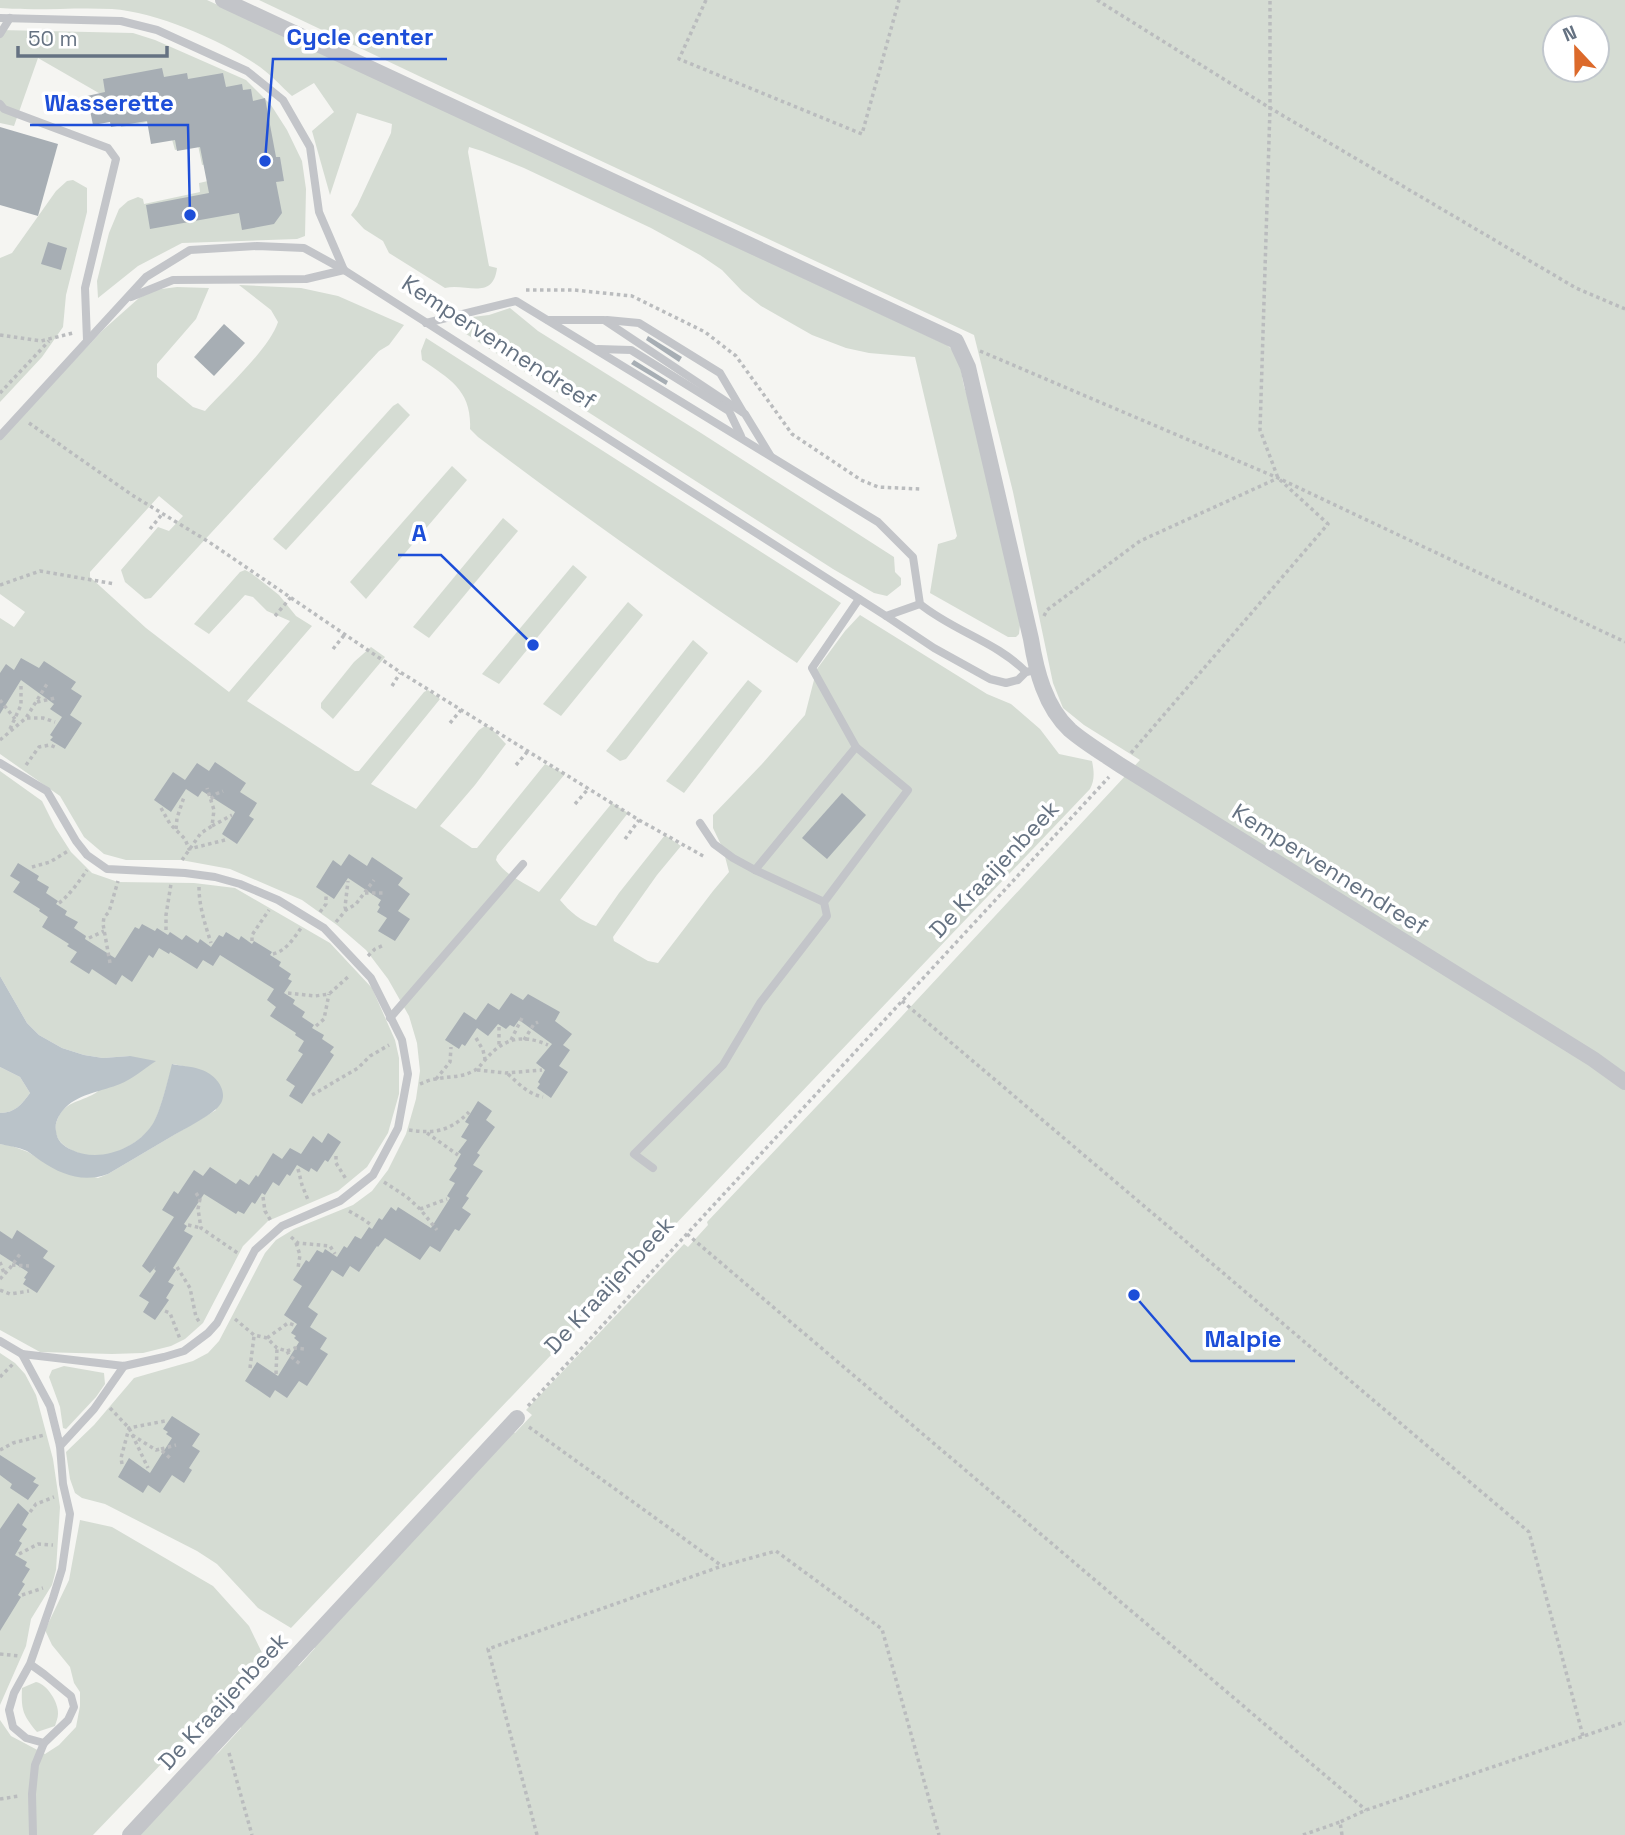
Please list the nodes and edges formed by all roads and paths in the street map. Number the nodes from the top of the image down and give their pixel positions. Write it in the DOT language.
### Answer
graph roads {
  1 [pos="223,0"];
  2 [pos="706,0"];
  3 [pos="899,0"];
  4 [pos="1097,0"];
  5 [pos="1270,0"];
  6 [pos="0,18"];
  7 [pos="10,18"];
  8 [pos="0,34"];
  9 [pos="0,104"];
  10 [pos="1269,108"];
  11 [pos="344,271"];
  12 [pos="128,299"];
  13 [pos="1625,309"];
  14 [pos="548,320"];
  15 [pos="604,320"];
  16 [pos="426,323"];
  17 [pos="0,335"];
  18 [pos="51,339"];
  19 [pos="87,340"];
  20 [pos="956,341"];
  21 [pos="596,349"];
  22 [pos="0,393"];
  23 [pos="745,414"];
  24 [pos="19,416"];
  25 [pos="0,436"];
  26 [pos="743,439"];
  27 [pos="772,457"];
  28 [pos="1278,478"];
  29 [pos="163,513"];
  30 [pos="150,529"];
  31 [pos="0,584"];
  32 [pos="115,584"];
  33 [pos="291,597"];
  34 [pos="859,599"];
  35 [pos="920,604"];
  36 [pos="275,616"];
  37 [pos="886,616"];
  38 [pos="345,634"];
  39 [pos="1031,639"];
  40 [pos="1625,642"];
  41 [pos="333,649"];
  42 [pos="1031,671"];
  43 [pos="400,672"];
  44 [pos="47,684"];
  45 [pos="21,685"];
  46 [pos="392,686"];
  47 [pos="55,698"];
  48 [pos="0,700"];
  49 [pos="37,702"];
  50 [pos="461,710"];
  51 [pos="26,718"];
  52 [pos="15,719"];
  53 [pos="55,722"];
  54 [pos="450,723"];
  55 [pos="10,730"];
  56 [pos="0,740"];
  57 [pos="856,747"];
  58 [pos="57,748"];
  59 [pos="528,751"];
  60 [pos="0,763"];
  61 [pos="516,765"];
  62 [pos="1120,765"];
  63 [pos="20,773"];
  64 [pos="207,788"];
  65 [pos="589,788"];
  66 [pos="223,791"];
  67 [pos="184,797"];
  68 [pos="211,799"];
  69 [pos="575,804"];
  70 [pos="161,808"];
  71 [pos="232,815"];
  72 [pos="639,820"];
  73 [pos="699,823"];
  74 [pos="212,826"];
  75 [pos="176,829"];
  76 [pos="625,839"];
  77 [pos="225,840"];
  78 [pos="78,844"];
  79 [pos="189,849"];
  80 [pos="707,858"];
  81 [pos="93,860"];
  82 [pos="523,864"];
  83 [pos="32,867"];
  84 [pos="121,870"];
  85 [pos="755,870"];
  86 [pos="176,873"];
  87 [pos="199,875"];
  88 [pos="374,880"];
  89 [pos="348,881"];
  90 [pos="365,892"];
  91 [pos="384,893"];
  92 [pos="278,900"];
  93 [pos="824,902"];
  94 [pos="60,903"];
  95 [pos="346,909"];
  96 [pos="308,918"];
  97 [pos="166,930"];
  98 [pos="104,931"];
  99 [pos="328,933"];
  100 [pos="89,939"];
  101 [pos="252,941"];
  102 [pos="211,943"];
  103 [pos="384,945"];
  104 [pos="273,954"];
  105 [pos="110,963"];
  106 [pos="359,966"];
  107 [pos="288,993"];
  108 [pos="329,994"];
  109 [pos="902,1001"];
  110 [pos="523,1016"];
  111 [pos="390,1018"];
  112 [pos="538,1022"];
  113 [pos="316,1026"];
  114 [pos="499,1027"];
  115 [pos="476,1038"];
  116 [pos="401,1040"];
  117 [pos="511,1040"];
  118 [pos="524,1040"];
  119 [pos="499,1045"];
  120 [pos="548,1045"];
  121 [pos="451,1047"];
  122 [pos="485,1059"];
  123 [pos="477,1070"];
  124 [pos="542,1070"];
  125 [pos="506,1073"];
  126 [pos="436,1079"];
  127 [pos="1625,1082"];
  128 [pos="405,1090"];
  129 [pos="312,1095"];
  130 [pos="543,1097"];
  131 [pos="469,1112"];
  132 [pos="397,1131"];
  133 [pos="426,1133"];
  134 [pos="458,1154"];
  135 [pos="336,1156"];
  136 [pos="653,1168"];
  137 [pos="298,1169"];
  138 [pos="373,1175"];
  139 [pos="353,1191"];
  140 [pos="196,1193"];
  141 [pos="263,1197"];
  142 [pos="447,1199"];
  143 [pos="336,1203"];
  144 [pos="420,1209"];
  145 [pos="313,1213"];
  146 [pos="188,1225"];
  147 [pos="371,1225"];
  148 [pos="201,1228"];
  149 [pos="279,1229"];
  150 [pos="437,1230"];
  151 [pos="687,1234"];
  152 [pos="295,1240"];
  153 [pos="20,1254"];
  154 [pos="335,1254"];
  155 [pos="249,1261"];
  156 [pos="0,1262"];
  157 [pos="12,1265"];
  158 [pos="29,1266"];
  159 [pos="177,1268"];
  160 [pos="298,1268"];
  161 [pos="4,1274"];
  162 [pos="0,1279"];
  163 [pos="0,1290"];
  164 [pos="29,1291"];
  165 [pos="224,1310"];
  166 [pos="165,1311"];
  167 [pos="294,1325"];
  168 [pos="208,1333"];
  169 [pos="254,1335"];
  170 [pos="267,1338"];
  171 [pos="0,1341"];
  172 [pos="277,1348"];
  173 [pos="304,1349"];
  174 [pos="184,1350"];
  175 [pos="287,1350"];
  176 [pos="22,1354"];
  177 [pos="300,1364"];
  178 [pos="124,1366"];
  179 [pos="250,1368"];
  180 [pos="276,1374"];
  181 [pos="101,1399"];
  182 [pos="517,1418"];
  183 [pos="166,1421"];
  184 [pos="129,1428"];
  185 [pos="56,1432"];
  186 [pos="132,1435"];
  187 [pos="176,1445"];
  188 [pos="60,1446"];
  189 [pos="160,1449"];
  190 [pos="0,1450"];
  191 [pos="171,1459"];
  192 [pos="122,1464"];
  193 [pos="148,1468"];
  194 [pos="65,1492"];
  195 [pos="30,1512"];
  196 [pos="65,1548"];
  197 [pos="19,1554"];
  198 [pos="722,1566"];
  199 [pos="30,1664"];
  200 [pos="1625,1722"];
  201 [pos="223,1735"];
  202 [pos="1583,1736"];
  203 [pos="44,1742"];
  204 [pos="32,1794"];
  205 [pos="0,1799"];
  206 [pos="1366,1810"];
  207 [pos="1340,1822"];
  208 [pos="33,1835"];
  209 [pos="130,1835"];
  210 [pos="252,1835"];
  211 [pos="537,1835"];
  212 [pos="939,1835"];
  213 [pos="1303,1835"];
  214 [pos="1342,1835"];
  1 -- 20 [label="street"];
  2 -- 3 [label="path"];
  4 -- 10 [label="path"];
  5 -- 10 [label="path"];
  6 -- 7 [label="lane"];
  7 -- 8 [label="lane"];
  7 -- 11 [label="lane"];
  9 -- 19 [label="lane"];
  10 -- 13 [label="path"];
  10 -- 28 [label="path"];
  11 -- 12 [label="lane"];
  11 -- 12 [label="lane, Kempervennendreef"];
  11 -- 16 [label="lane, Kempervennendreef"];
  12 -- 19 [label="lane, Kempervennendreef"];
  14 -- 15 [label="lane"];
  14 -- 16 [label="lane"];
  14 -- 21 [label="lane"];
  15 -- 23 [label="lane"];
  15 -- 23 [label="lane"];
  16 -- 34 [label="lane, Kempervennendreef"];
  17 -- 18 [label="path"];
  18 -- 19 [label="path"];
  18 -- 22 [label="path"];
  19 -- 24 [label="lane, Kempervennendreef"];
  20 -- 28 [label="path"];
  20 -- 39 [label="street, Kempervennendreef"];
  21 -- 26 [label="lane"];
  21 -- 26 [label="lane"];
  23 -- 27 [label="lane"];
  24 -- 25 [label="lane, Kempervennendreef"];
  24 -- 29 [label="path"];
  26 -- 27 [label="lane"];
  27 -- 35 [label="lane"];
  28 -- 39 [label="path"];
  28 -- 40 [label="path"];
  28 -- 62 [label="path, De Kraaijenbeek"];
  29 -- 30 [label="path"];
  29 -- 33 [label="path"];
  31 -- 32 [label="path"];
  33 -- 36 [label="path"];
  33 -- 38 [label="path"];
  34 -- 37 [label="lane, Kempervennendreef"];
  34 -- 57 [label="lane"];
  35 -- 37 [label="lane"];
  35 -- 42 [label="lane"];
  37 -- 42 [label="lane, Kempervennendreef"];
  38 -- 41 [label="path"];
  38 -- 43 [label="path"];
  39 -- 42 [label="street, Kempervennendreef"];
  42 -- 62 [label="street, Kempervennendreef"];
  43 -- 46 [label="path"];
  43 -- 50 [label="path"];
  44 -- 49 [label="path"];
  45 -- 52 [label="path"];
  47 -- 49 [label="path"];
  48 -- 52 [label="path"];
  49 -- 51 [label="path"];
  50 -- 54 [label="path"];
  50 -- 59 [label="path"];
  51 -- 53 [label="path"];
  51 -- 55 [label="path"];
  52 -- 55 [label="path"];
  55 -- 56 [label="path"];
  57 -- 85 [label="lane"];
  57 -- 93 [label="lane"];
  58 -- 63 [label="path"];
  59 -- 61 [label="path"];
  59 -- 65 [label="path"];
  60 -- 63 [label="lane"];
  62 -- 109 [label="path, De Kraaijenbeek"];
  62 -- 127 [label="street, Kempervennendreef"];
  63 -- 78 [label="lane"];
  64 -- 68 [label="path"];
  65 -- 69 [label="path"];
  65 -- 72 [label="path"];
  66 -- 68 [label="path"];
  67 -- 75 [label="path"];
  68 -- 74 [label="path"];
  70 -- 75 [label="path"];
  71 -- 74 [label="path"];
  72 -- 76 [label="path"];
  72 -- 80 [label="path"];
  73 -- 85 [label="lane"];
  74 -- 79 [label="path"];
  75 -- 79 [label="path"];
  77 -- 79 [label="path"];
  78 -- 81 [label="lane"];
  78 -- 83 [label="path"];
  79 -- 86 [label="path"];
  81 -- 84 [label="lane"];
  81 -- 94 [label="path"];
  82 -- 111 [label="lane"];
  84 -- 86 [label="lane"];
  84 -- 98 [label="path"];
  85 -- 93 [label="lane"];
  86 -- 87 [label="lane"];
  86 -- 97 [label="path"];
  87 -- 92 [label="lane"];
  87 -- 102 [label="path"];
  88 -- 90 [label="path"];
  89 -- 95 [label="path"];
  90 -- 91 [label="path"];
  90 -- 95 [label="path"];
  92 -- 96 [label="lane"];
  92 -- 101 [label="path"];
  93 -- 136 [label="lane"];
  95 -- 99 [label="path"];
  96 -- 99 [label="lane"];
  96 -- 104 [label="path"];
  98 -- 100 [label="path"];
  98 -- 105 [label="path"];
  99 -- 106 [label="lane"];
  103 -- 106 [label="path"];
  106 -- 108 [label="path"];
  106 -- 111 [label="lane"];
  107 -- 108 [label="path"];
  108 -- 113 [label="path"];
  109 -- 151 [label="path, De Kraaijenbeek"];
  109 -- 202 [label="path"];
  110 -- 117 [label="path"];
  111 -- 116 [label="lane"];
  112 -- 118 [label="path"];
  114 -- 119 [label="path"];
  115 -- 122 [label="path"];
  116 -- 128 [label="lane"];
  116 -- 129 [label="path"];
  117 -- 118 [label="path"];
  117 -- 119 [label="path"];
  118 -- 120 [label="path"];
  119 -- 122 [label="path"];
  121 -- 126 [label="path"];
  122 -- 123 [label="path"];
  123 -- 125 [label="path"];
  123 -- 126 [label="path"];
  124 -- 125 [label="path"];
  125 -- 130 [label="path"];
  126 -- 128 [label="path"];
  128 -- 132 [label="lane"];
  131 -- 133 [label="path"];
  132 -- 133 [label="path"];
  132 -- 138 [label="lane"];
  133 -- 134 [label="path"];
  135 -- 139 [label="path"];
  137 -- 145 [label="path"];
  138 -- 139 [label="lane"];
  138 -- 144 [label="path"];
  139 -- 143 [label="lane"];
  140 -- 148 [label="path"];
  141 -- 149 [label="path"];
  142 -- 144 [label="path"];
  143 -- 145 [label="lane"];
  143 -- 147 [label="path"];
  144 -- 150 [label="path"];
  145 -- 149 [label="lane"];
  146 -- 148 [label="path"];
  148 -- 155 [label="path"];
  149 -- 152 [label="path"];
  149 -- 155 [label="lane"];
  151 -- 182 [label="path, De Kraaijenbeek"];
  151 -- 206 [label="path"];
  152 -- 154 [label="path"];
  152 -- 160 [label="path"];
  153 -- 157 [label="path"];
  155 -- 165 [label="lane"];
  156 -- 161 [label="path"];
  157 -- 158 [label="path"];
  157 -- 161 [label="path"];
  159 -- 168 [label="path"];
  161 -- 162 [label="path"];
  163 -- 164 [label="path"];
  165 -- 168 [label="lane"];
  165 -- 169 [label="path"];
  166 -- 174 [label="path"];
  167 -- 170 [label="path"];
  168 -- 174 [label="lane"];
  169 -- 170 [label="path"];
  169 -- 179 [label="path"];
  170 -- 172 [label="path"];
  171 -- 176 [label="lane"];
  172 -- 175 [label="path"];
  172 -- 180 [label="path"];
  173 -- 175 [label="path"];
  174 -- 178 [label="lane"];
  175 -- 177 [label="path"];
  176 -- 178 [label="lane"];
  176 -- 185 [label="lane"];
  178 -- 181 [label="lane"];
  181 -- 184 [label="path"];
  181 -- 188 [label="lane"];
  182 -- 198 [label="path"];
  182 -- 201 [label="street, De Kraaijenbeek"];
  183 -- 184 [label="path"];
  184 -- 186 [label="path"];
  184 -- 192 [label="path"];
  185 -- 188 [label="lane"];
  185 -- 190 [label="path"];
  186 -- 189 [label="path"];
  186 -- 193 [label="path"];
  187 -- 189 [label="path"];
  188 -- 194 [label="lane"];
  189 -- 191 [label="path"];
  194 -- 195 [label="path"];
  194 -- 196 [label="lane"];
  196 -- 197 [label="path"];
  196 -- 199 [label="lane"];
  198 -- 211 [label="path"];
  198 -- 212 [label="path"];
  199 -- 203 [label="lane"];
  199 -- 203 [label="lane"];
  200 -- 202 [label="path"];
  201 -- 209 [label="street, De Kraaijenbeek"];
  201 -- 210 [label="path"];
  202 -- 206 [label="path"];
  203 -- 204 [label="lane"];
  204 -- 205 [label="path"];
  204 -- 208 [label="lane"];
  206 -- 207 [label="path"];
  207 -- 213 [label="path"];
  207 -- 214 [label="path"];
}
